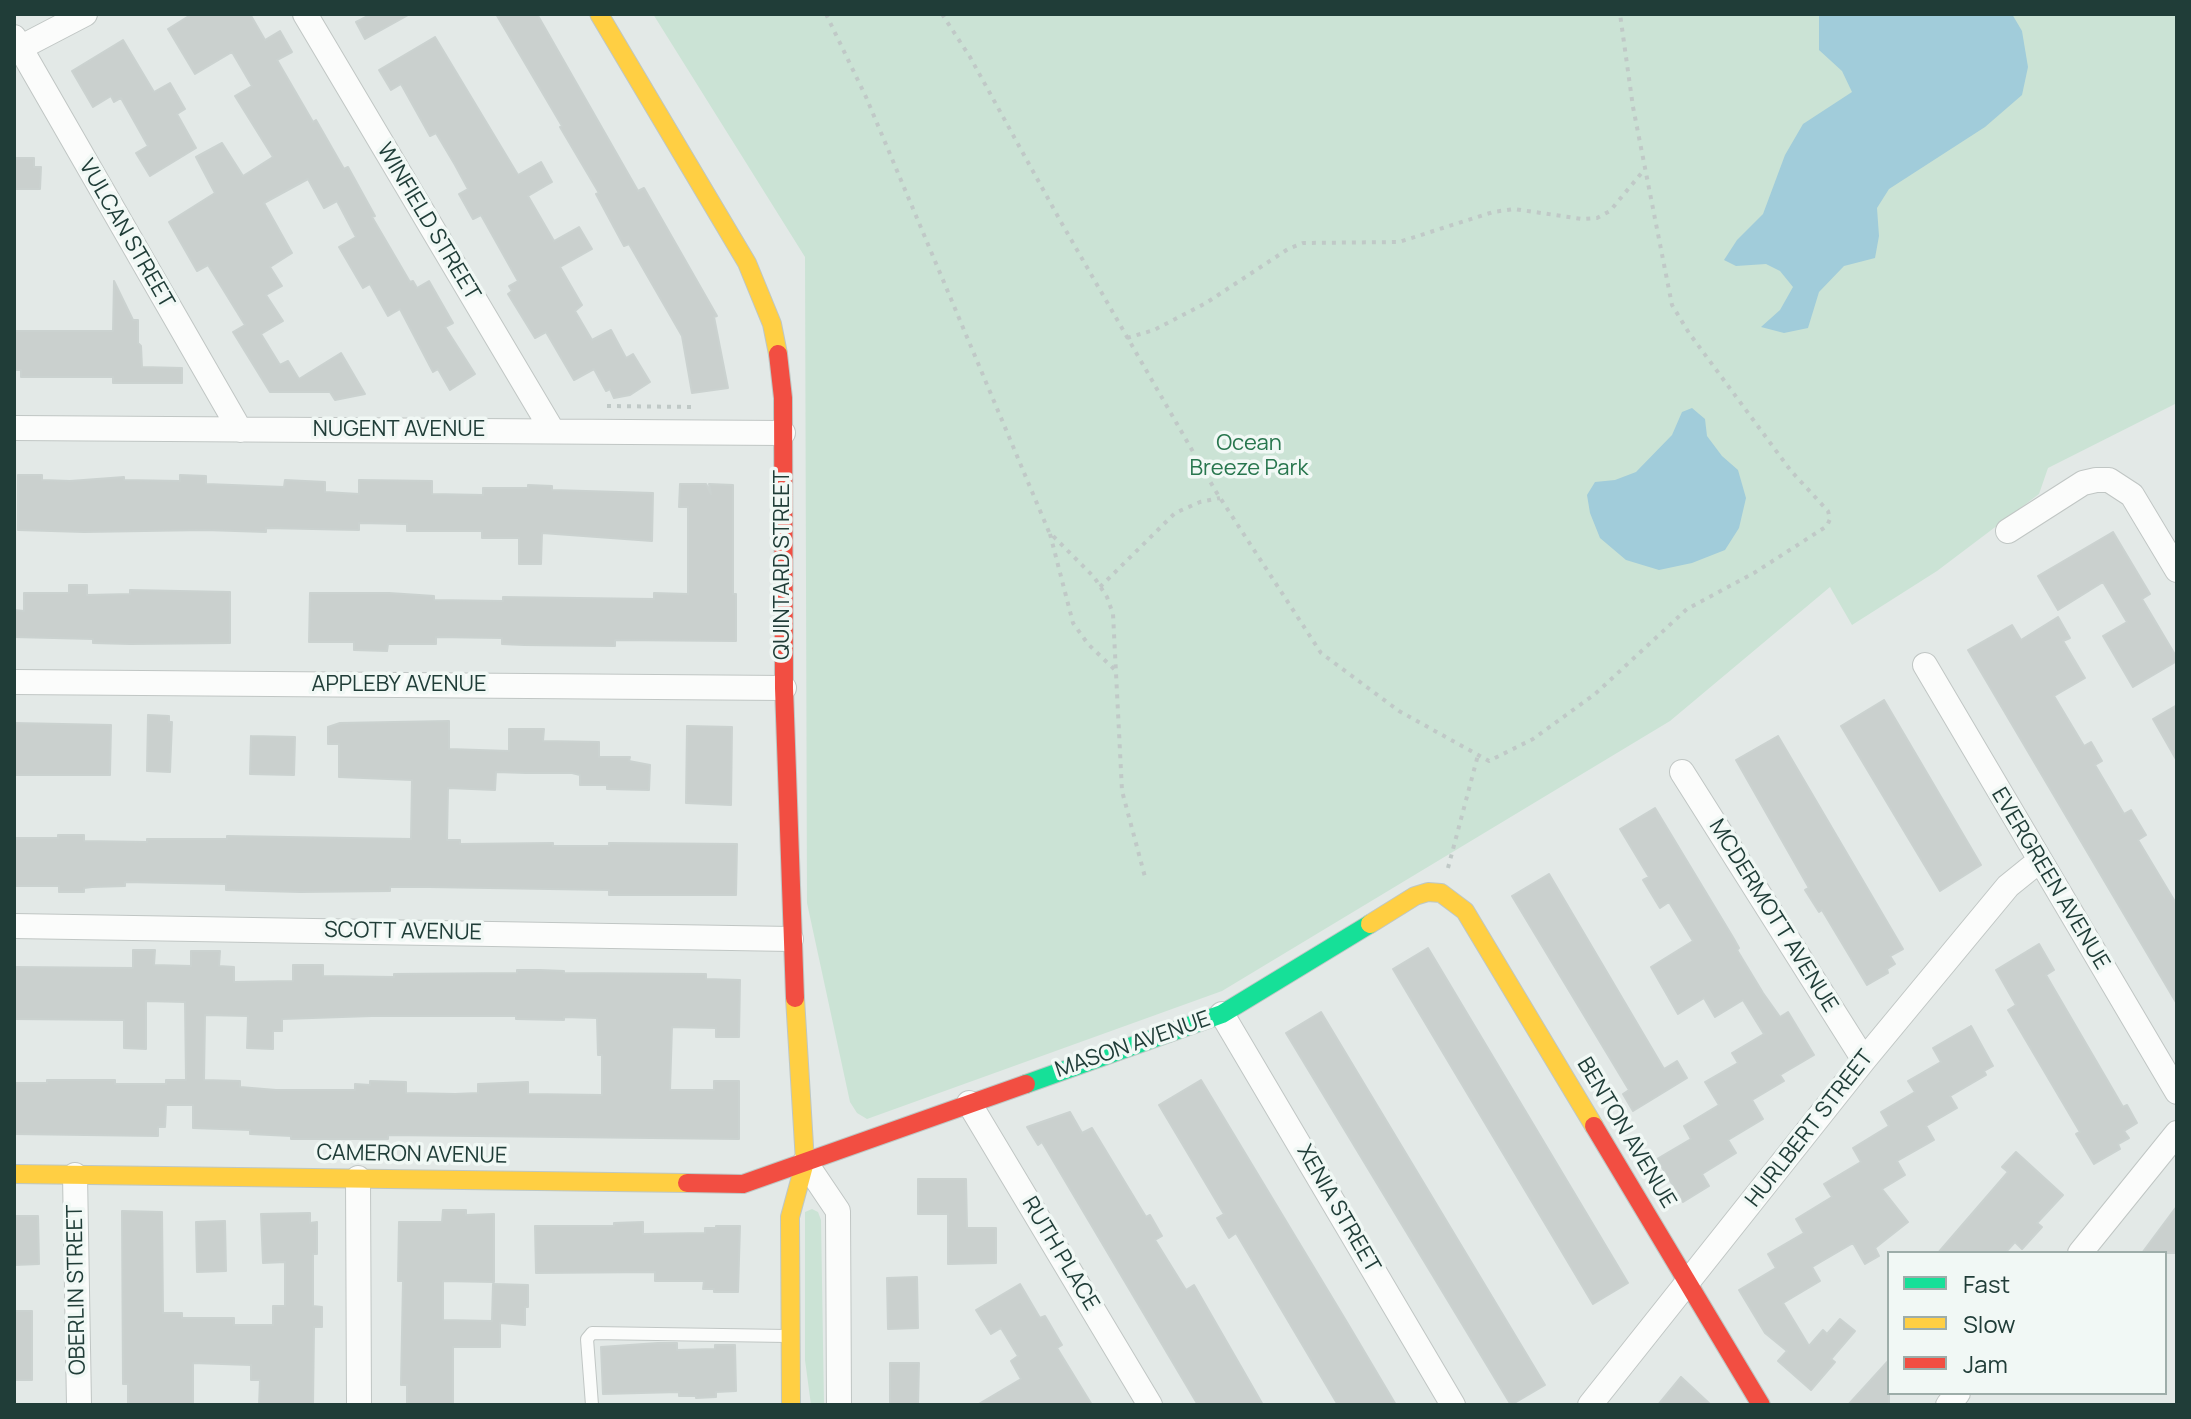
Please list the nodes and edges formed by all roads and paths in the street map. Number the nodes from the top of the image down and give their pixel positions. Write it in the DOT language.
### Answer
graph roads {
  1 [pos="85,14"];
  2 [pos="305,14"];
  3 [pos="599,14"];
  4 [pos="826,14"];
  5 [pos="942,14"];
  6 [pos="1620,14"];
  7 [pos="16,46"];
  8 [pos="1644,170"];
  9 [pos="1127,338"];
  10 [pos="607,406"];
  11 [pos="692,407"];
  12 [pos="14,428"];
  13 [pos="240,430"];
  14 [pos="552,430"];
  15 [pos="783,433"];
  16 [pos="1220,498"];
  17 [pos="2008,531"];
  18 [pos="1049,532"];
  19 [pos="2177,570"];
  20 [pos="1100,587"];
  21 [pos="1925,665"];
  22 [pos="1116,672"];
  23 [pos="14,682"];
  24 [pos="784,688"];
  25 [pos="1478,755"];
  26 [pos="1682,772"];
  27 [pos="2039,861"];
  28 [pos="1145,877"];
  29 [pos="1441,893"];
  30 [pos="14,926"];
  31 [pos="791,939"];
  32 [pos="1222,1014"];
  33 [pos="1864,1060"];
  34 [pos="2177,1092"];
  35 [pos="969,1103"];
  36 [pos="2177,1133"];
  37 [pos="805,1162"];
  38 [pos="14,1174"];
  39 [pos="75,1175"];
  40 [pos="358,1178"];
  41 [pos="2082,1251"];
  42 [pos="1687,1284"];
  43 [pos="791,1336"];
  44 [pos="79,1405"];
  45 [pos="359,1405"];
  46 [pos="592,1405"];
  47 [pos="791,1405"];
  48 [pos="839,1405"];
  49 [pos="1150,1405"];
  50 [pos="1453,1405"];
  51 [pos="1590,1405"];
  52 [pos="1761,1405"];
  1 -- 7 [label="street"];
  2 -- 14 [label="street, WINFIELD STREET"];
  3 -- 15 [label="street, QUINTARD STREET"];
  4 -- 18 [label="path"];
  5 -- 9 [label="path"];
  6 -- 8 [label="path"];
  7 -- 13 [label="street, VULCAN STREET"];
  8 -- 9 [label="path"];
  8 -- 25 [label="path"];
  9 -- 16 [label="path"];
  10 -- 11 [label="path"];
  12 -- 13 [label="street, NUGENT AVENUE"];
  13 -- 14 [label="street, NUGENT AVENUE"];
  14 -- 15 [label="street, NUGENT AVENUE"];
  15 -- 24 [label="street, QUINTARD STREET"];
  16 -- 20 [label="path"];
  16 -- 25 [label="path"];
  17 -- 19 [label="street"];
  18 -- 20 [label="path"];
  18 -- 22 [label="path"];
  20 -- 22 [label="path"];
  21 -- 27 [label="street, EVERGREEN AVENUE"];
  22 -- 28 [label="path"];
  23 -- 24 [label="street, APPLEBY AVENUE"];
  24 -- 31 [label="street, QUINTARD STREET"];
  25 -- 29 [label="path"];
  26 -- 33 [label="street, MCDERMOTT AVENUE"];
  27 -- 33 [label="street, HURLBERT STREET"];
  27 -- 34 [label="street, EVERGREEN AVENUE"];
  29 -- 32 [label="street, MASON AVENUE"];
  29 -- 42 [label="street, BENTON AVENUE"];
  30 -- 31 [label="street, SCOTT AVENUE"];
  31 -- 37 [label="street, QUINTARD STREET"];
  32 -- 35 [label="street, MASON AVENUE"];
  32 -- 50 [label="street, XENIA STREET"];
  33 -- 42 [label="street, HURLBERT STREET"];
  35 -- 37 [label="street, MASON AVENUE"];
  35 -- 49 [label="street, RUTH PLACE"];
  36 -- 41 [label="street"];
  37 -- 40 [label="street, CAMERON AVENUE"];
  37 -- 43 [label="street, QUINTARD STREET"];
  37 -- 48 [label="street"];
  38 -- 39 [label="street, CAMERON AVENUE"];
  39 -- 40 [label="street, CAMERON AVENUE"];
  39 -- 44 [label="street, OBERLIN STREET"];
  40 -- 45 [label="street"];
  42 -- 51 [label="street, HURLBERT STREET"];
  42 -- 52 [label="street, BENTON AVENUE"];
  43 -- 46 [label="lane"];
  43 -- 47 [label="street, QUINTARD STREET"];
}
